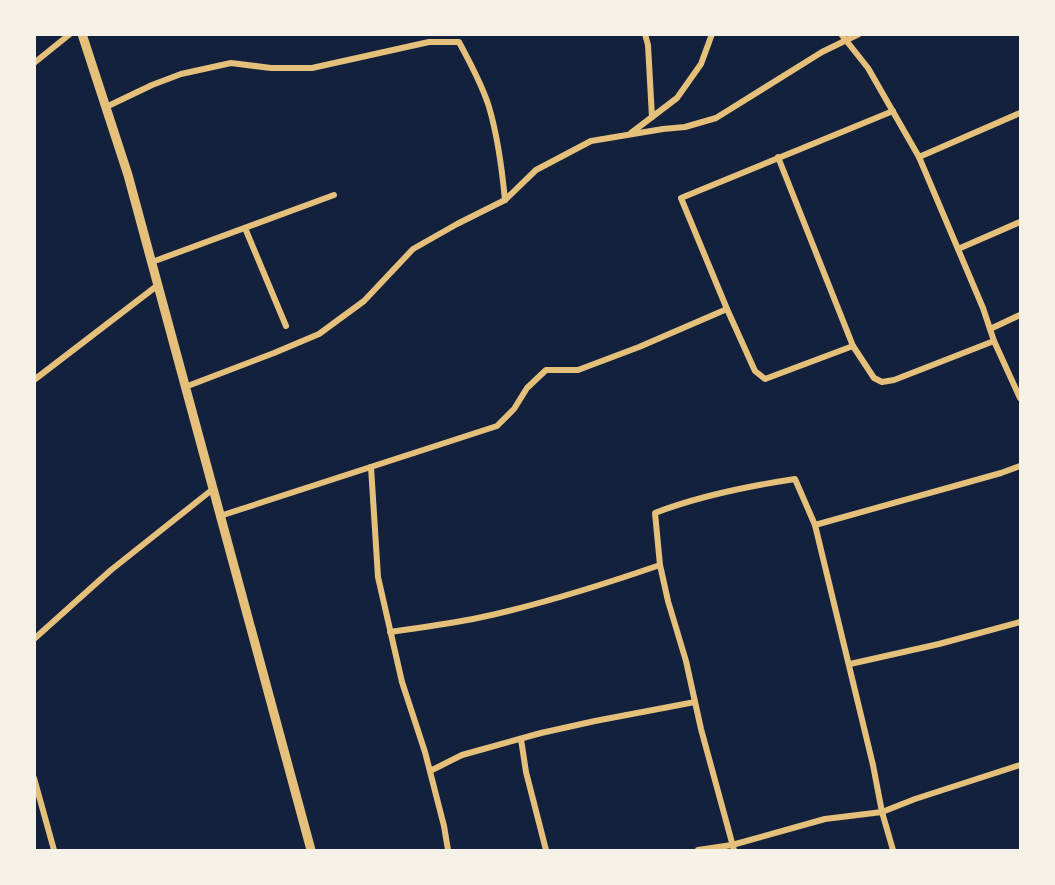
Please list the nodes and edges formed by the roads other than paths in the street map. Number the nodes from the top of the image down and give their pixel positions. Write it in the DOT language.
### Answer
graph roads {
  1 [pos="70,34"];
  2 [pos="82,34"];
  3 [pos="645,34"];
  4 [pos="712,34"];
  5 [pos="841,34"];
  6 [pos="859,34"];
  7 [pos="847,40"];
  8 [pos="34,63"];
  9 [pos="106,106"];
  10 [pos="893,111"];
  11 [pos="1020,113"];
  12 [pos="652,117"];
  13 [pos="628,135"];
  14 [pos="778,157"];
  15 [pos="919,157"];
  16 [pos="334,195"];
  17 [pos="505,200"];
  18 [pos="1020,222"];
  19 [pos="245,228"];
  20 [pos="958,249"];
  21 [pos="152,262"];
  22 [pos="158,285"];
  23 [pos="727,309"];
  24 [pos="1020,315"];
  25 [pos="286,326"];
  26 [pos="990,328"];
  27 [pos="994,341"];
  28 [pos="853,346"];
  29 [pos="34,380"];
  30 [pos="185,387"];
  31 [pos="1020,398"];
  32 [pos="1020,466"];
  33 [pos="371,467"];
  34 [pos="213,489"];
  35 [pos="220,516"];
  36 [pos="815,525"];
  37 [pos="660,565"];
  38 [pos="1020,622"];
  39 [pos="390,632"];
  40 [pos="34,639"];
  41 [pos="850,664"];
  42 [pos="695,702"];
  43 [pos="521,739"];
  44 [pos="1020,765"];
  45 [pos="430,771"];
  46 [pos="34,778"];
  47 [pos="882,812"];
  48 [pos="733,848"];
  49 [pos="54,850"];
  50 [pos="311,850"];
  51 [pos="448,850"];
  52 [pos="546,850"];
  53 [pos="698,850"];
  54 [pos="893,850"];
  1 -- 8 [label="street"];
  2 -- 9 [label="street"];
  3 -- 12 [label="street"];
  4 -- 12 [label="street"];
  5 -- 7 [label="street"];
  6 -- 7 [label="street"];
  7 -- 10 [label="street"];
  7 -- 13 [label="street"];
  9 -- 17 [label="street"];
  9 -- 21 [label="street"];
  10 -- 14 [label="street"];
  10 -- 15 [label="street"];
  11 -- 15 [label="street"];
  12 -- 13 [label="street"];
  13 -- 17 [label="street"];
  14 -- 23 [label="street"];
  14 -- 28 [label="street"];
  15 -- 20 [label="street"];
  16 -- 19 [label="street"];
  17 -- 30 [label="street"];
  18 -- 20 [label="street"];
  19 -- 21 [label="street"];
  19 -- 25 [label="street"];
  20 -- 26 [label="street"];
  21 -- 22 [label="street"];
  22 -- 29 [label="street"];
  22 -- 30 [label="street"];
  23 -- 28 [label="street"];
  23 -- 33 [label="street"];
  24 -- 26 [label="street"];
  26 -- 27 [label="street"];
  27 -- 28 [label="street"];
  27 -- 31 [label="street"];
  30 -- 34 [label="street"];
  32 -- 36 [label="street"];
  33 -- 35 [label="street"];
  33 -- 39 [label="street"];
  34 -- 35 [label="street"];
  34 -- 40 [label="street"];
  35 -- 50 [label="street"];
  36 -- 37 [label="street"];
  36 -- 41 [label="street"];
  37 -- 39 [label="street"];
  37 -- 42 [label="street"];
  38 -- 41 [label="street"];
  39 -- 45 [label="street"];
  41 -- 47 [label="street"];
  42 -- 43 [label="street"];
  42 -- 48 [label="street"];
  43 -- 45 [label="street"];
  43 -- 52 [label="street"];
  44 -- 47 [label="street"];
  45 -- 51 [label="street"];
  46 -- 49 [label="street"];
  47 -- 48 [label="street"];
  47 -- 54 [label="street"];
  48 -- 53 [label="street"];
}
